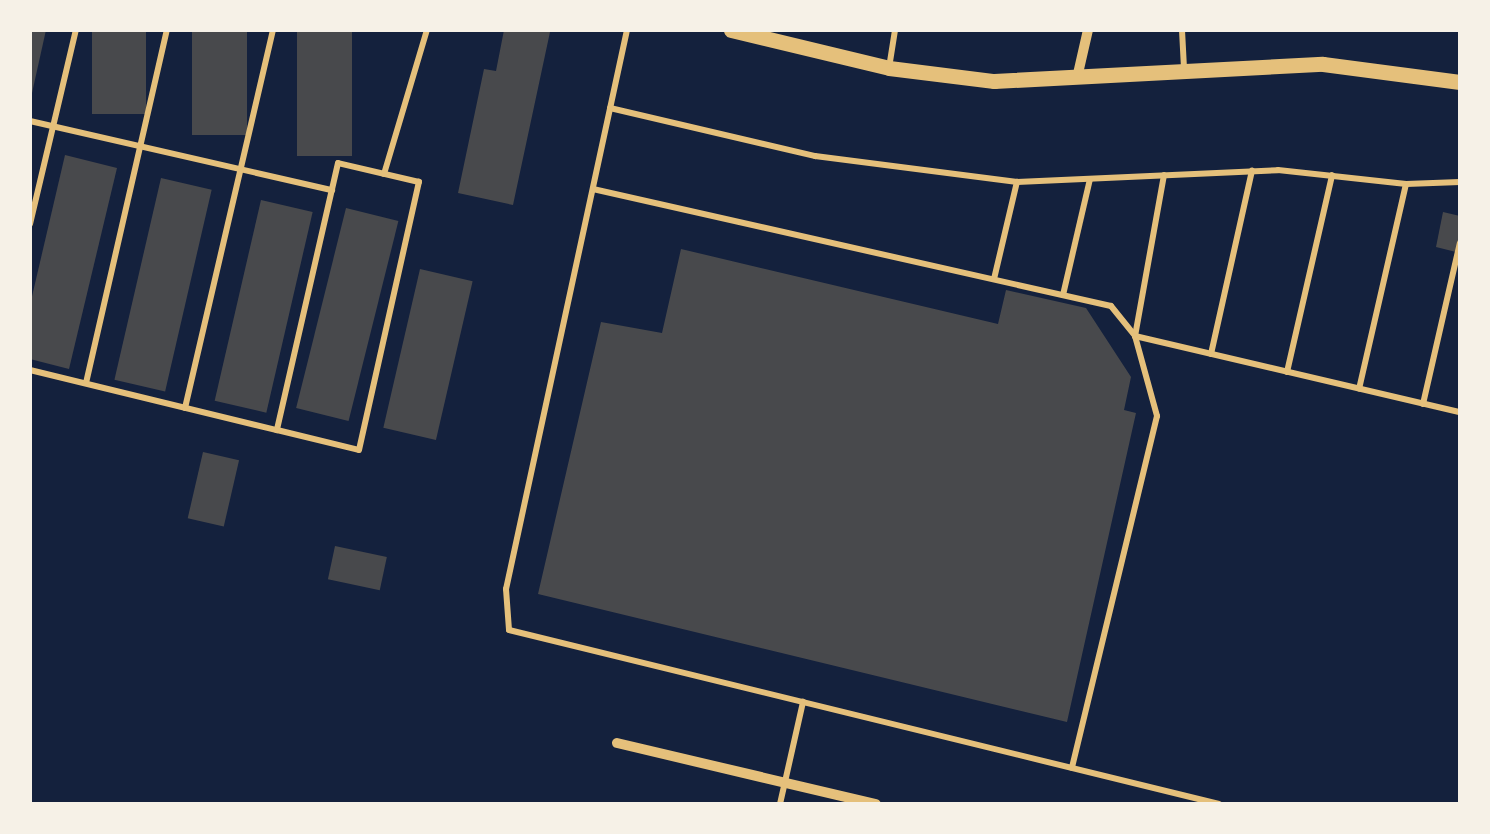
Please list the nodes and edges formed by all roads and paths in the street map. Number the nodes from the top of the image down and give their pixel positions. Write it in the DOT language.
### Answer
graph roads {
  1 [pos="76,30"];
  2 [pos="168,30"];
  3 [pos="274,30"];
  4 [pos="427,30"];
  5 [pos="627,30"];
  6 [pos="731,30"];
  7 [pos="895,30"];
  8 [pos="1088,30"];
  9 [pos="1182,30"];
  10 [pos="889,68"];
  11 [pos="1184,70"];
  12 [pos="1076,79"];
  13 [pos="1460,82"];
  14 [pos="610,108"];
  15 [pos="30,121"];
  16 [pos="53,126"];
  17 [pos="140,146"];
  18 [pos="240,169"];
  19 [pos="1252,171"];
  20 [pos="384,174"];
  21 [pos="1164,175"];
  22 [pos="1332,176"];
  23 [pos="1090,179"];
  24 [pos="1017,182"];
  25 [pos="1460,182"];
  26 [pos="1406,184"];
  27 [pos="332,190"];
  28 [pos="593,190"];
  29 [pos="30,224"];
  30 [pos="1460,243"];
  31 [pos="994,280"];
  32 [pos="1064,295"];
  33 [pos="1136,336"];
  34 [pos="1211,354"];
  35 [pos="30,370"];
  36 [pos="1287,372"];
  37 [pos="86,384"];
  38 [pos="1359,389"];
  39 [pos="1422,404"];
  40 [pos="184,408"];
  41 [pos="1460,412"];
  42 [pos="277,430"];
  43 [pos="803,702"];
  44 [pos="618,743"];
  45 [pos="1072,768"];
  46 [pos="785,783"];
  47 [pos="780,804"];
  48 [pos="876,804"];
  49 [pos="1219,804"];
  1 -- 16 [label="lane"];
  2 -- 17 [label="lane"];
  3 -- 18 [label="lane"];
  4 -- 20 [label="lane"];
  5 -- 14 [label="lane"];
  6 -- 10 [label="street"];
  7 -- 10 [label="lane"];
  8 -- 12 [label="street"];
  9 -- 11 [label="lane"];
  10 -- 12 [label="street"];
  11 -- 12 [label="street"];
  11 -- 13 [label="street"];
  14 -- 24 [label="lane"];
  14 -- 28 [label="lane"];
  15 -- 16 [label="lane"];
  16 -- 17 [label="lane"];
  16 -- 29 [label="lane"];
  17 -- 18 [label="lane"];
  17 -- 37 [label="lane"];
  18 -- 27 [label="lane"];
  18 -- 40 [label="lane"];
  19 -- 21 [label="lane"];
  19 -- 22 [label="lane"];
  19 -- 34 [label="lane"];
  20 -- 27 [label="lane"];
  20 -- 42 [label="lane"];
  21 -- 23 [label="lane"];
  21 -- 33 [label="lane"];
  22 -- 26 [label="lane"];
  22 -- 36 [label="lane"];
  23 -- 24 [label="lane"];
  23 -- 32 [label="lane"];
  24 -- 31 [label="lane"];
  25 -- 26 [label="lane"];
  26 -- 38 [label="lane"];
  27 -- 42 [label="lane"];
  28 -- 31 [label="lane"];
  28 -- 43 [label="lane"];
  30 -- 39 [label="lane"];
  31 -- 32 [label="lane"];
  32 -- 33 [label="lane"];
  33 -- 34 [label="lane"];
  33 -- 45 [label="lane"];
  34 -- 36 [label="lane"];
  35 -- 37 [label="lane"];
  36 -- 38 [label="lane"];
  37 -- 40 [label="lane"];
  38 -- 39 [label="lane"];
  39 -- 41 [label="lane"];
  40 -- 42 [label="lane"];
  43 -- 45 [label="lane"];
  43 -- 46 [label="lane"];
  44 -- 46 [label="street"];
  45 -- 49 [label="lane"];
  46 -- 47 [label="lane"];
  46 -- 48 [label="street"];
}
